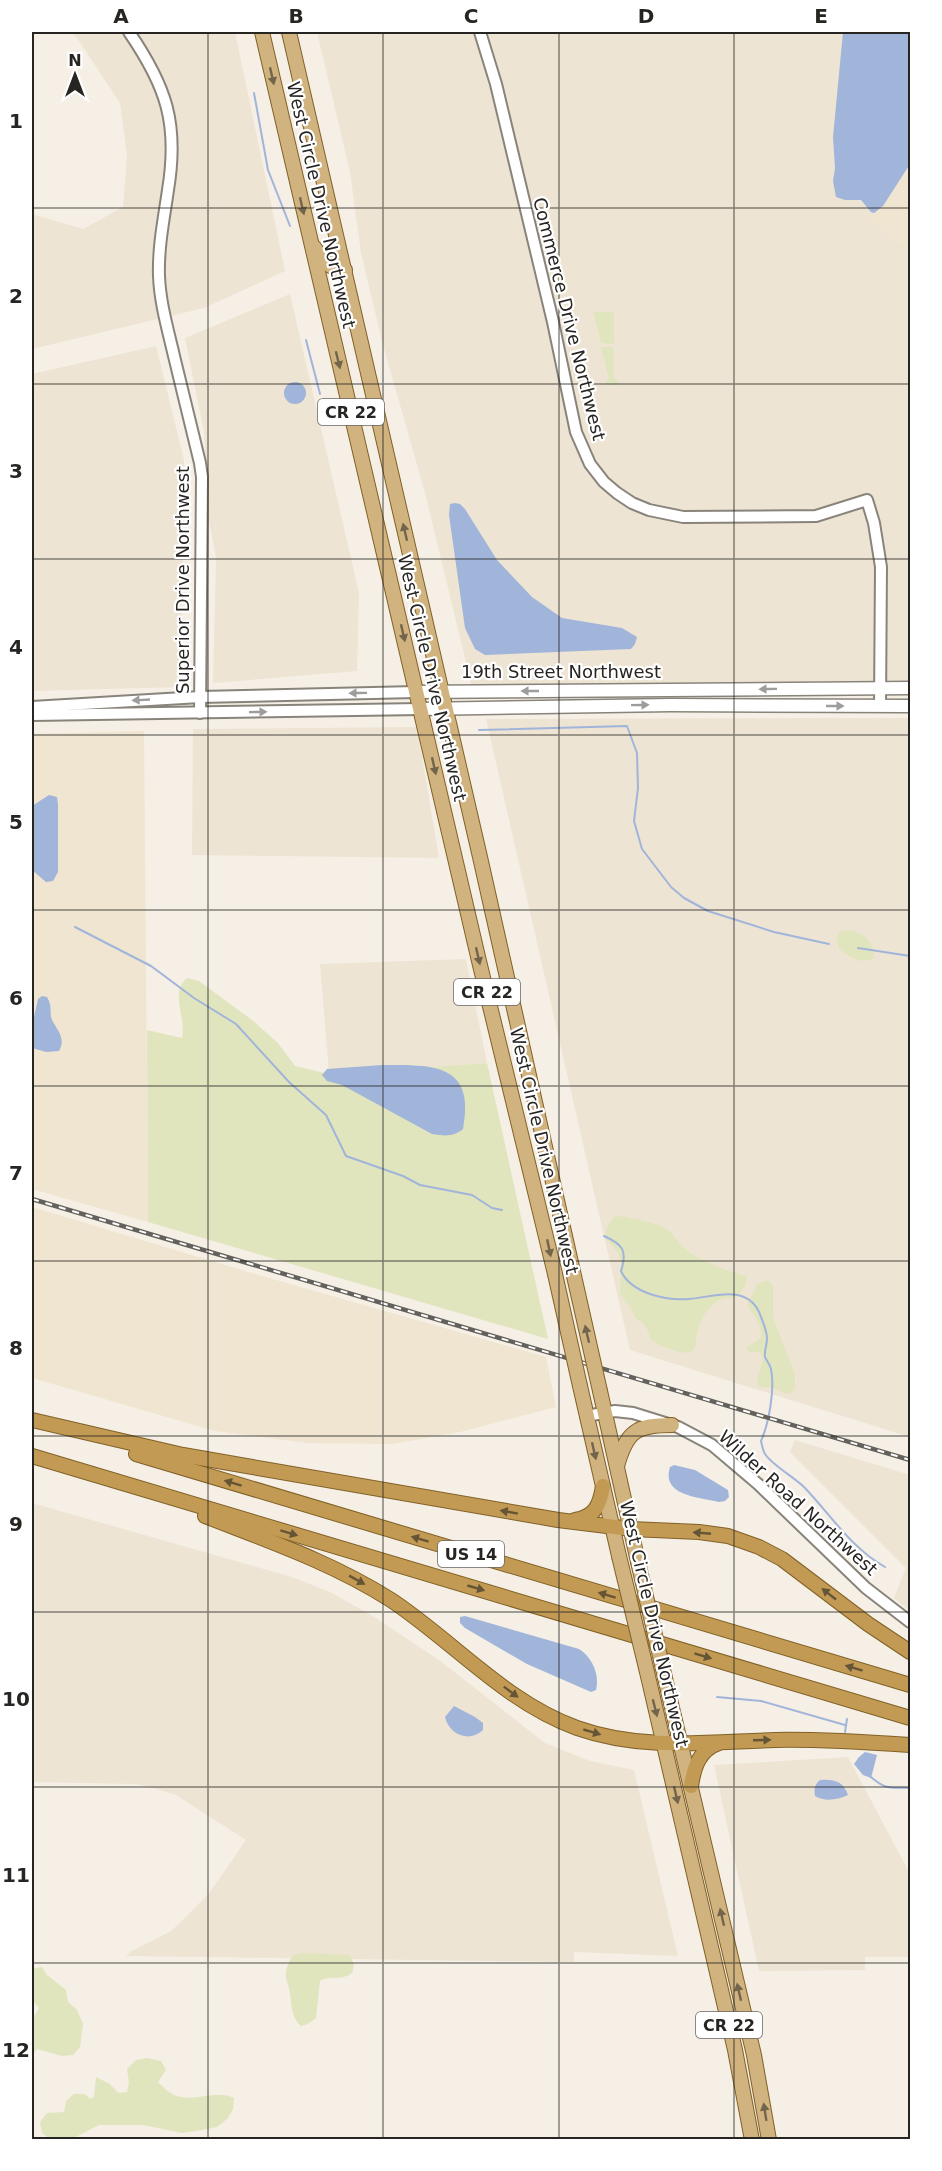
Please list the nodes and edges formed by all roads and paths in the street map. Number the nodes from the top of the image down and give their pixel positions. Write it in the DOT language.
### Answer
graph roads {
  1 [pos="129,32"];
  2 [pos="262,32"];
  3 [pos="289,32"];
  4 [pos="480,32"];
  5 [pos="311,243"];
  6 [pos="345,270"];
  7 [pos="880,687"];
  8 [pos="910,688"];
  9 [pos="441,691"];
  10 [pos="417,692"];
  11 [pos="200,696"];
  12 [pos="880,706"];
  13 [pos="910,706"];
  14 [pos="32,708"];
  15 [pos="421,709"];
  16 [pos="445,709"];
  17 [pos="200,713"];
  18 [pos="32,715"];
  19 [pos="605,1412"];
  20 [pos="586,1416"];
  21 [pos="32,1421"];
  22 [pos="672,1425"];
  23 [pos="32,1456"];
  24 [pos="617,1468"];
  25 [pos="108,1479"];
  26 [pos="603,1486"];
  27 [pos="567,1521"];
  28 [pos="613,1527"];
  29 [pos="631,1529"];
  30 [pos="910,1622"];
  31 [pos="910,1652"];
  32 [pos="910,1685"];
  33 [pos="910,1718"];
  34 [pos="720,1742"];
  35 [pos="664,1744"];
  36 [pos="682,1744"];
  37 [pos="910,1745"];
  38 [pos="691,1786"];
  39 [pos="752,2139"];
  40 [pos="769,2139"];
  1 -- 11 [label="street, Superior Drive Northwest"];
  2 -- 5 [label="main road, West Circle Drive Northwest / CR 22, one-way"];
  3 -- 6 [label="main road, West Circle Drive Northwest / CR 22"];
  4 -- 7 [label="street, Commerce Drive Northwest"];
  5 -- 6 [label="main road"];
  5 -- 10 [label="main road, West Circle Drive Northwest / CR 22, one-way"];
  9 -- 6 [label="main road, West Circle Drive Northwest / CR 22, one-way"];
  7 -- 8 [label="main road, 19th Street Northwest"];
  7 -- 9 [label="main road, 19th Street Northwest, one-way"];
  7 -- 12 [label="street"];
  9 -- 10 [label="main road, 19th Street Northwest"];
  9 -- 16 [label="main road, West Circle Drive Northwest / CR 22"];
  10 -- 11 [label="street, 19th Street Northwest, one-way"];
  10 -- 15 [label="main road, West Circle Drive Northwest / CR 22"];
  11 -- 14 [label="street, 19th Street Northwest, one-way"];
  11 -- 17 [label="street, Superior Drive Northwest"];
  12 -- 13 [label="main road, 19th Street Northwest"];
  16 -- 12 [label="main road, 19th Street Northwest, one-way"];
  15 -- 16 [label="main road, 19th Street Northwest"];
  17 -- 15 [label="street, 19th Street Northwest, one-way"];
  15 -- 20 [label="main road, West Circle Drive Northwest / CR 22, one-way, bridge"];
  19 -- 16 [label="main road, West Circle Drive Northwest / CR 22, one-way, bridge"];
  17 -- 18 [label="street, 19th Street Northwest"];
  19 -- 20 [label="street, Wilder Road Northwest"];
  19 -- 22 [label="street, Wilder Road Northwest"];
  19 -- 24 [label="main road, West Circle Drive Northwest / CR 22"];
  20 -- 26 [label="main road, West Circle Drive Northwest / CR 22, one-way"];
  27 -- 21 [label="highway, one-way"];
  32 -- 21 [label="highway, US 14, one-way"];
  22 -- 24 [label="main road"];
  22 -- 30 [label="street, Wilder Road Northwest"];
  23 -- 25 [label="highway, US 14"];
  24 -- 29 [label="main road, West Circle Drive Northwest / CR 22"];
  25 -- 33 [label="highway, US 14, one-way"];
  25 -- 35 [label="highway, one-way"];
  26 -- 27 [label="highway"];
  26 -- 28 [label="main road, West Circle Drive Northwest / CR 22"];
  27 -- 28 [label="highway"];
  28 -- 29 [label="highway"];
  28 -- 35 [label="main road, West Circle Drive Northwest / CR 22, one-way, bridge"];
  31 -- 29 [label="highway, one-way"];
  29 -- 36 [label="main road, West Circle Drive Northwest / CR 22, bridge"];
  34 -- 36 [label="highway"];
  34 -- 37 [label="highway, one-way"];
  34 -- 38 [label="highway"];
  35 -- 36 [label="highway"];
  35 -- 39 [label="main road, West Circle Drive Northwest / CR 22, one-way"];
  36 -- 38 [label="main road, West Circle Drive Northwest / CR 22"];
  40 -- 38 [label="main road, West Circle Drive Northwest / CR 22, one-way"];
}
